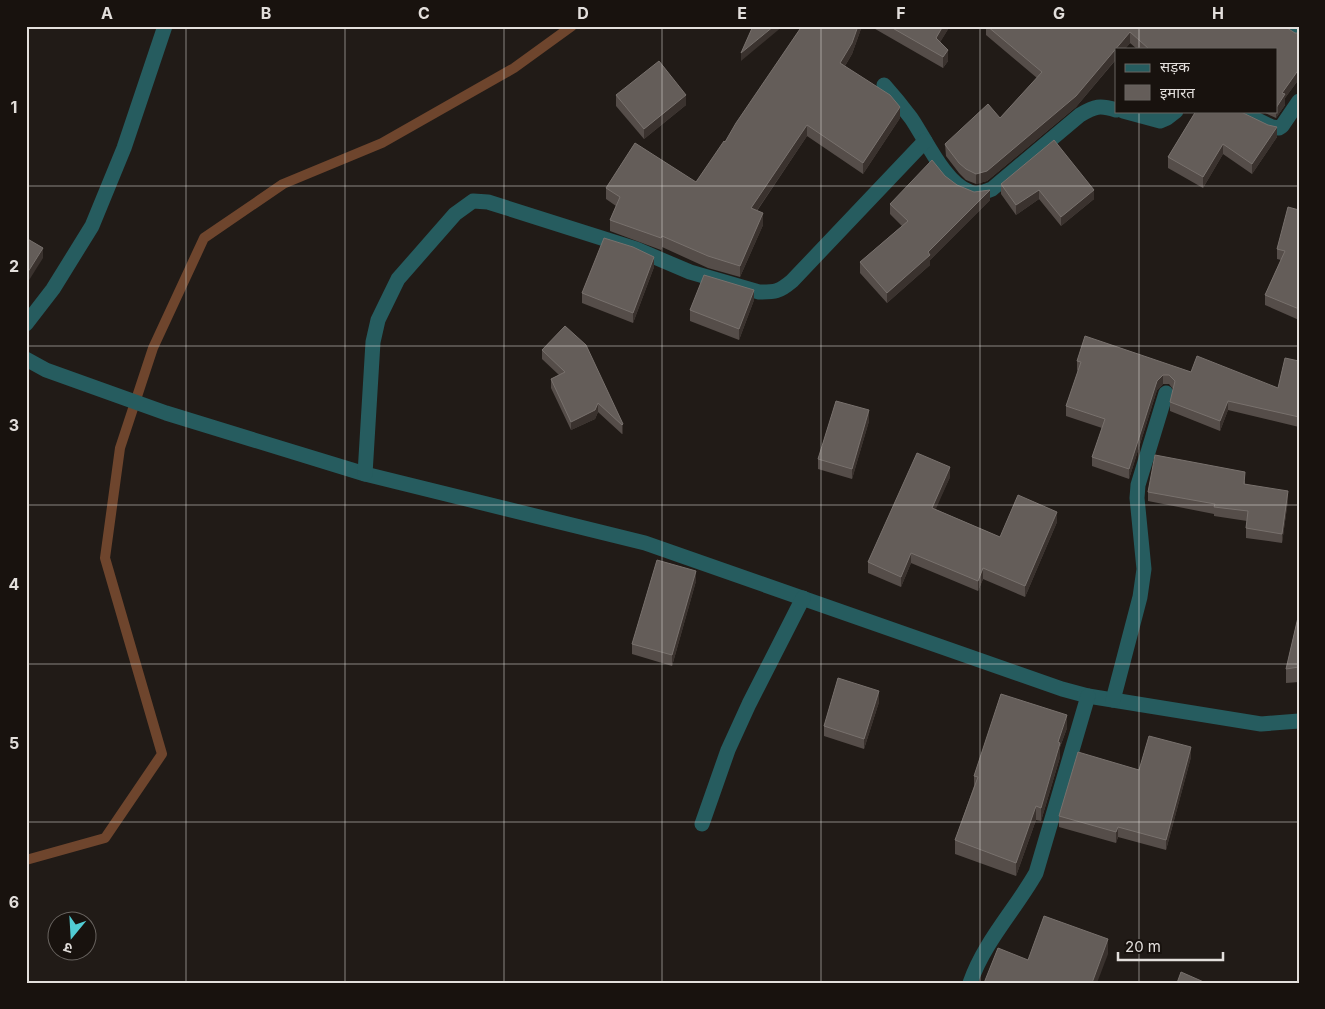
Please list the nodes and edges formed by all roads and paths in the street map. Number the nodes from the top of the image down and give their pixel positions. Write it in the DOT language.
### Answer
graph roads {
  1 [pos="165,26"];
  2 [pos="1284,26"];
  3 [pos="1299,35"];
  4 [pos="884,85"];
  5 [pos="1299,101"];
  6 [pos="1115,110"];
  7 [pos="1127,112"];
  8 [pos="1175,112"];
  9 [pos="1241,112"];
  10 [pos="925,141"];
  11 [pos="26,324"];
  12 [pos="26,360"];
  13 [pos="1166,393"];
  14 [pos="365,474"];
  15 [pos="803,598"];
  16 [pos="1088,696"];
  17 [pos="1113,700"];
  18 [pos="1299,721"];
  19 [pos="702,824"];
  20 [pos="970,983"];
  1 -- 11 [label="street"];
  2 -- 3 [label="street"];
  4 -- 10 [label="street"];
  5 -- 9 [label="street"];
  6 -- 10 [label="street"];
  7 -- 8 [label="street"];
  10 -- 14 [label="street"];
  12 -- 14 [label="street"];
  13 -- 17 [label="street"];
  14 -- 15 [label="street"];
  15 -- 16 [label="street"];
  15 -- 19 [label="street"];
  16 -- 17 [label="street"];
  16 -- 20 [label="street"];
  17 -- 18 [label="street"];
}
